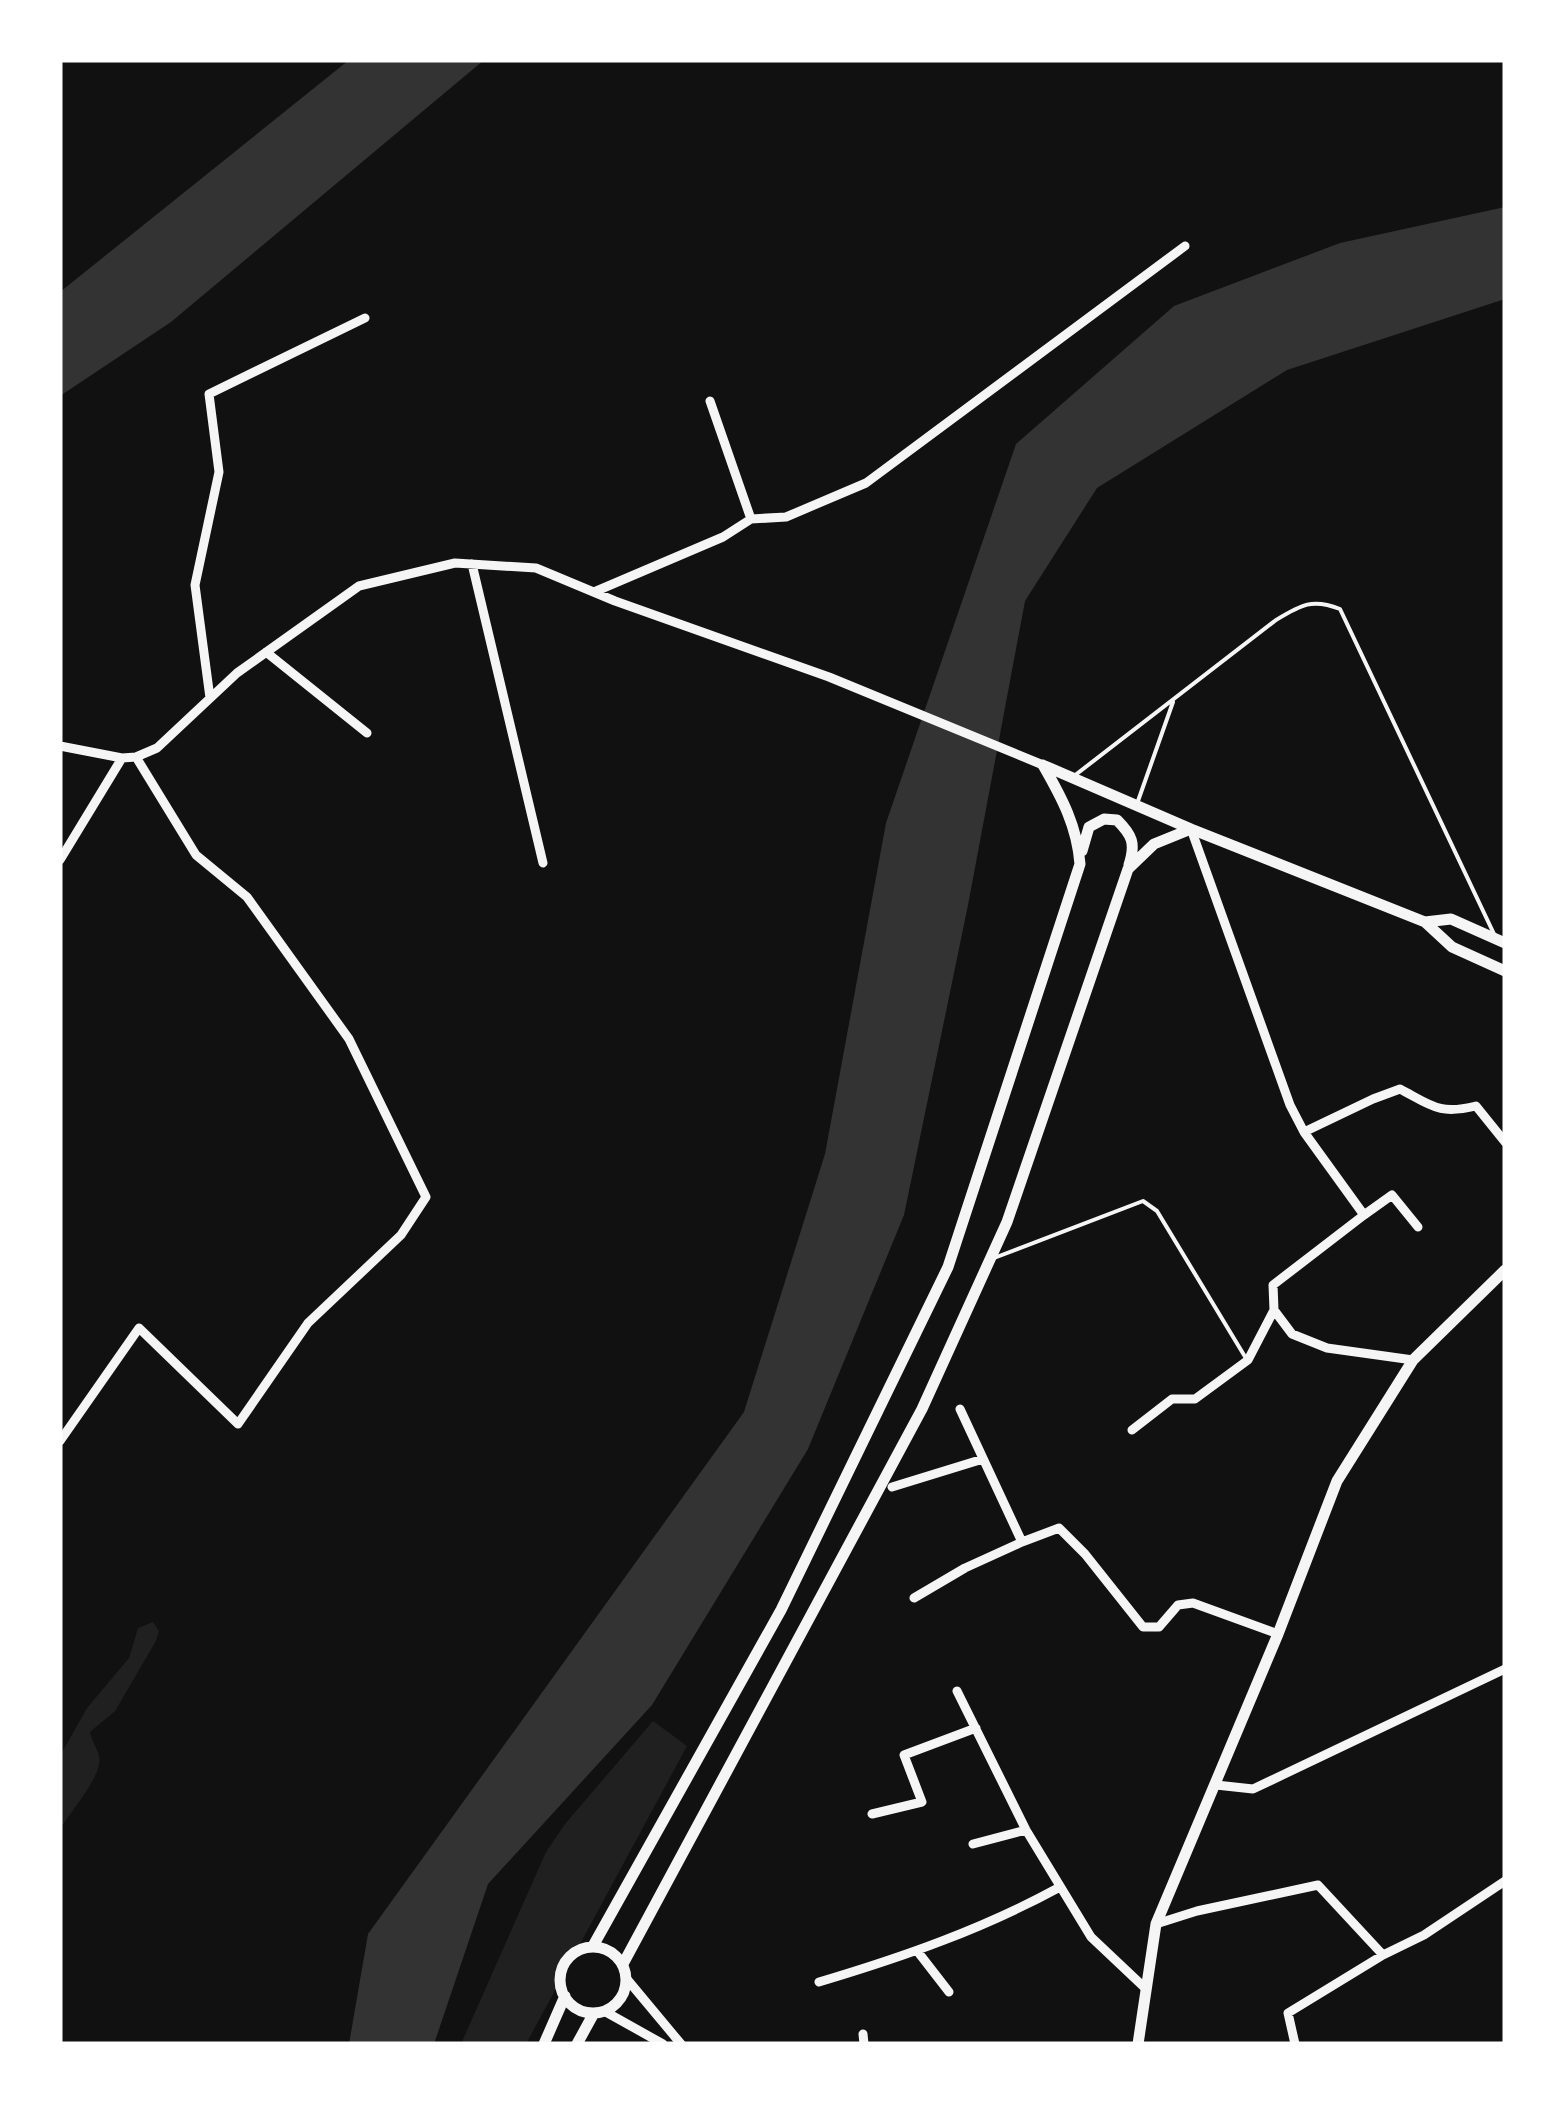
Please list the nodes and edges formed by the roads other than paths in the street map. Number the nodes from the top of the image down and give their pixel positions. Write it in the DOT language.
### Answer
graph roads {
  1 [pos="1185,246"];
  2 [pos="366,318"];
  3 [pos="710,401"];
  4 [pos="751,519"];
  5 [pos="472,564"];
  6 [pos="594,592"];
  7 [pos="266,652"];
  8 [pos="210,698"];
  9 [pos="1173,702"];
  10 [pos="367,733"];
  11 [pos="60,746"];
  12 [pos="136,757"];
  13 [pos="122,758"];
  14 [pos="1043,765"];
  15 [pos="1071,779"];
  16 [pos="1136,806"];
  17 [pos="1191,829"];
  18 [pos="60,860"];
  19 [pos="543,864"];
  20 [pos="1080,864"];
  21 [pos="1128,869"];
  22 [pos="1426,922"];
  23 [pos="1501,940"];
  24 [pos="1505,971"];
  25 [pos="1304,1132"];
  26 [pos="1505,1142"];
  27 [pos="1364,1214"];
  28 [pos="1418,1227"];
  29 [pos="989,1259"];
  30 [pos="1505,1270"];
  31 [pos="1274,1310"];
  32 [pos="1248,1360"];
  33 [pos="1413,1360"];
  34 [pos="960,1409"];
  35 [pos="1132,1430"];
  36 [pos="60,1441"];
  37 [pos="983,1459"];
  38 [pos="892,1487"];
  39 [pos="1022,1542"];
  40 [pos="914,1598"];
  41 [pos="1278,1634"];
  42 [pos="1505,1669"];
  43 [pos="956,1691"];
  44 [pos="976,1728"];
  45 [pos="1216,1785"];
  46 [pos="872,1814"];
  47 [pos="1026,1830"];
  48 [pos="973,1844"];
  49 [pos="1505,1881"];
  50 [pos="1060,1887"];
  51 [pos="1156,1924"];
  52 [pos="593,1946"];
  53 [pos="918,1952"];
  54 [pos="1383,1956"];
  55 [pos="623,1964"];
  56 [pos="626,1978"];
  57 [pos="819,1982"];
  58 [pos="1144,1988"];
  59 [pos="949,1992"];
  60 [pos="565,1996"];
  61 [pos="599,2012"];
  62 [pos="544,2044"];
  63 [pos="577,2044"];
  64 [pos="663,2044"];
  65 [pos="681,2044"];
  66 [pos="1138,2044"];
  67 [pos="1295,2044"];
  1 -- 4 [label="street"];
  2 -- 8 [label="street"];
  3 -- 4 [label="street"];
  4 -- 6 [label="street"];
  5 -- 6 [label="street"];
  5 -- 7 [label="street"];
  5 -- 19 [label="street"];
  6 -- 14 [label="street"];
  7 -- 8 [label="street"];
  7 -- 10 [label="street"];
  8 -- 12 [label="street"];
  9 -- 15 [label="lane"];
  9 -- 16 [label="lane"];
  9 -- 23 [label="lane"];
  11 -- 13 [label="street"];
  12 -- 13 [label="street"];
  12 -- 36 [label="street"];
  13 -- 18 [label="street"];
  14 -- 15 [label="main road"];
  14 -- 20 [label="main road"];
  15 -- 16 [label="main road"];
  16 -- 17 [label="main road"];
  17 -- 21 [label="main road"];
  17 -- 22 [label="main road"];
  17 -- 25 [label="street"];
  20 -- 21 [label="main road"];
  20 -- 52 [label="main road"];
  21 -- 29 [label="main road"];
  22 -- 23 [label="main road"];
  22 -- 24 [label="main road"];
  25 -- 26 [label="street"];
  25 -- 27 [label="street"];
  27 -- 28 [label="street"];
  27 -- 31 [label="street"];
  29 -- 32 [label="lane"];
  29 -- 55 [label="main road"];
  30 -- 33 [label="main road"];
  31 -- 32 [label="street"];
  31 -- 33 [label="street"];
  32 -- 35 [label="street"];
  33 -- 41 [label="main road"];
  34 -- 37 [label="street"];
  37 -- 38 [label="street"];
  37 -- 39 [label="street"];
  39 -- 40 [label="street"];
  39 -- 41 [label="street"];
  41 -- 45 [label="main road"];
  42 -- 45 [label="street"];
  43 -- 44 [label="street"];
  44 -- 46 [label="street"];
  44 -- 47 [label="street"];
  45 -- 51 [label="main road"];
  47 -- 48 [label="street"];
  47 -- 50 [label="street"];
  49 -- 54 [label="street"];
  50 -- 53 [label="street"];
  50 -- 58 [label="street"];
  51 -- 54 [label="street"];
  51 -- 58 [label="main road"];
  52 -- 55 [label="main road"];
  52 -- 60 [label="main road"];
  53 -- 57 [label="street"];
  53 -- 59 [label="street"];
  54 -- 67 [label="street"];
  55 -- 56 [label="main road"];
  56 -- 61 [label="main road"];
  56 -- 65 [label="street"];
  58 -- 66 [label="main road"];
  60 -- 61 [label="main road"];
  60 -- 62 [label="main road"];
  61 -- 63 [label="main road"];
  61 -- 64 [label="street"];
}
